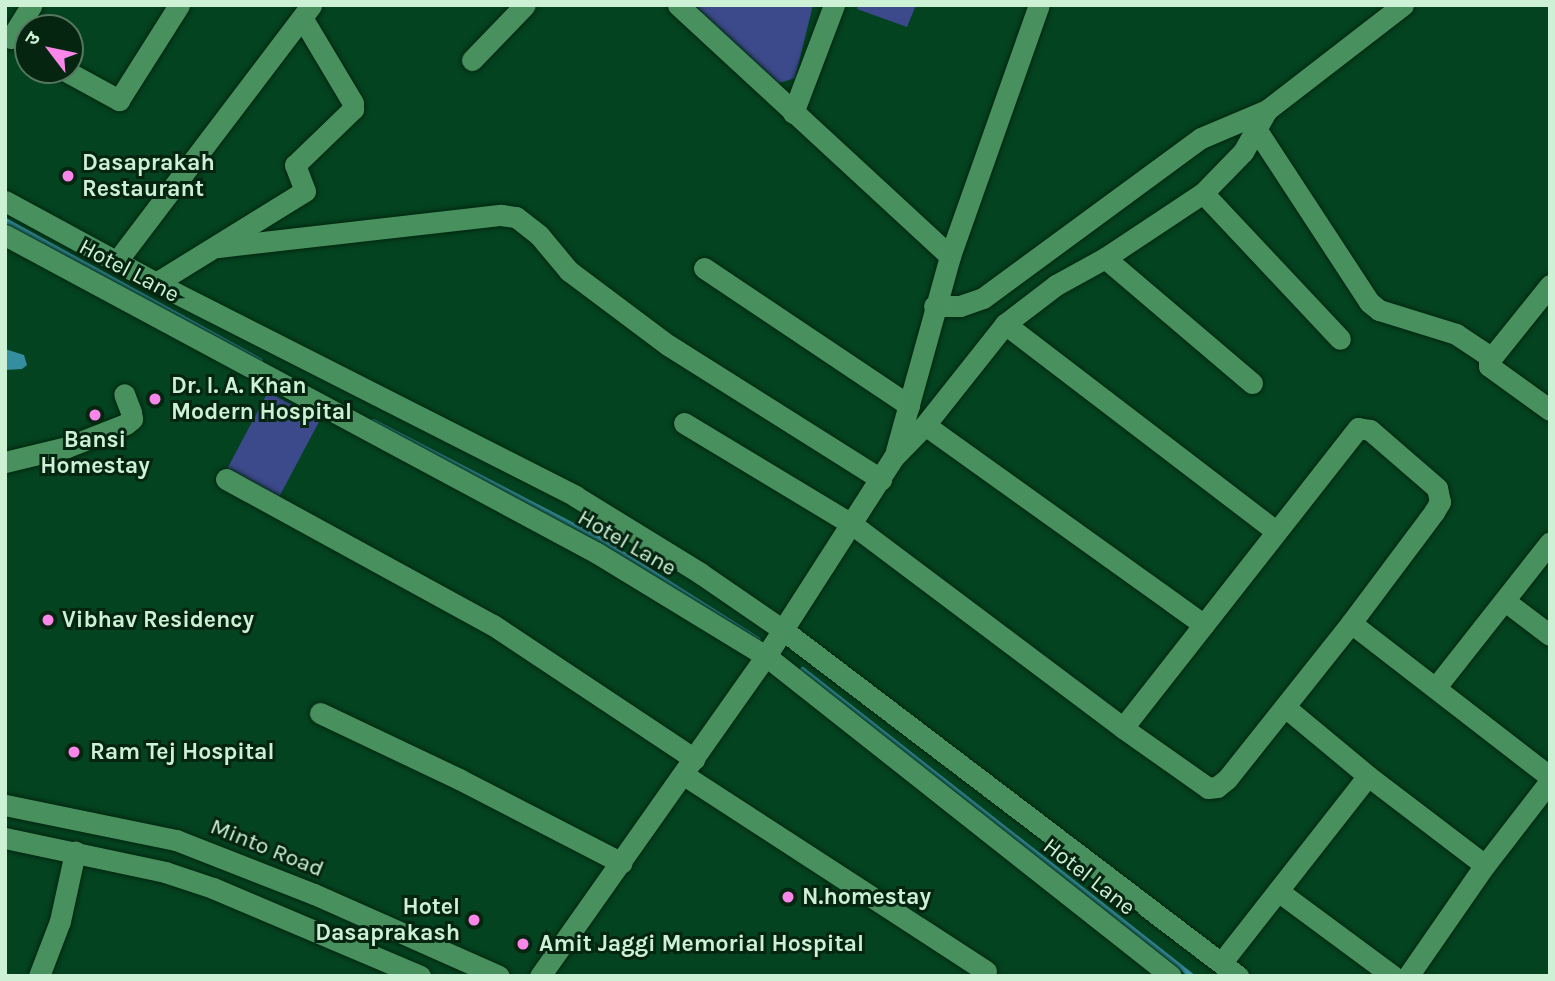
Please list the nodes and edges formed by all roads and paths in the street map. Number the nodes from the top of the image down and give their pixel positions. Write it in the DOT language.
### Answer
graph roads {
  1 [pos="179,5"];
  2 [pos="525,5"];
  3 [pos="678,5"];
  4 [pos="834,5"];
  5 [pos="1039,5"];
  6 [pos="1403,5"];
  7 [pos="307,12"];
  8 [pos="471,60"];
  9 [pos="84,81"];
  10 [pos="1267,110"];
  11 [pos="793,113"];
  12 [pos="1256,129"];
  13 [pos="1203,193"];
  14 [pos="5,201"];
  15 [pos="63,232"];
  16 [pos="5,235"];
  17 [pos="218,247"];
  18 [pos="950,256"];
  19 [pos="1105,258"];
  20 [pos="50,259"];
  21 [pos="117,261"];
  22 [pos="704,268"];
  23 [pos="156,283"];
  24 [pos="1550,285"];
  25 [pos="934,306"];
  26 [pos="1005,324"];
  27 [pos="1340,339"];
  28 [pos="1492,358"];
  29 [pos="344,376"];
  30 [pos="1252,383"];
  31 [pos="124,394"];
  32 [pos="909,405"];
  33 [pos="328,409"];
  34 [pos="1550,410"];
  35 [pos="684,423"];
  36 [pos="925,425"];
  37 [pos="894,457"];
  38 [pos="5,462"];
  39 [pos="226,479"];
  40 [pos="881,479"];
  41 [pos="853,525"];
  42 [pos="1276,531"];
  43 [pos="1550,542"];
  44 [pos="1505,601"];
  45 [pos="1351,623"];
  46 [pos="1204,625"];
  47 [pos="783,630"];
  48 [pos="1550,635"];
  49 [pos="766,656"];
  50 [pos="1436,687"];
  51 [pos="1286,707"];
  52 [pos="320,713"];
  53 [pos="1124,728"];
  54 [pos="690,767"];
  55 [pos="1368,776"];
  56 [pos="1550,779"];
  57 [pos="5,805"];
  58 [pos="5,838"];
  59 [pos="75,852"];
  60 [pos="622,863"];
  61 [pos="1485,865"];
  62 [pos="1278,891"];
  63 [pos="1230,969"];
  64 [pos="986,971"];
  65 [pos="39,976"];
  66 [pos="420,976"];
  67 [pos="499,976"];
  68 [pos="540,976"];
  69 [pos="1171,976"];
  70 [pos="1393,976"];
  71 [pos="1408,976"];
  1 -- 9 [label="street"];
  2 -- 8 [label="street"];
  3 -- 11 [label="street"];
  4 -- 11 [label="street"];
  5 -- 18 [label="street"];
  6 -- 10 [label="street"];
  7 -- 17 [label="street"];
  7 -- 21 [label="street"];
  10 -- 12 [label="street"];
  10 -- 25 [label="street"];
  11 -- 18 [label="street"];
  12 -- 13 [label="street"];
  12 -- 28 [label="street"];
  13 -- 19 [label="street"];
  13 -- 27 [label="street"];
  14 -- 15 [label="street, Hotel Lane"];
  15 -- 20 [label="street"];
  15 -- 21 [label="street, Hotel Lane"];
  16 -- 20 [label="street, Hotel Lane"];
  17 -- 23 [label="street"];
  17 -- 40 [label="street"];
  18 -- 25 [label="street"];
  19 -- 26 [label="street"];
  19 -- 30 [label="street"];
  20 -- 33 [label="street, Hotel Lane"];
  21 -- 23 [label="street, Hotel Lane"];
  22 -- 32 [label="street"];
  23 -- 29 [label="street, Hotel Lane"];
  24 -- 28 [label="street"];
  25 -- 32 [label="street"];
  26 -- 36 [label="street"];
  26 -- 42 [label="street"];
  28 -- 34 [label="street"];
  29 -- 33 [label="street"];
  29 -- 47 [label="street, Hotel Lane"];
  31 -- 38 [label="street"];
  32 -- 37 [label="street"];
  33 -- 49 [label="street, Hotel Lane"];
  35 -- 41 [label="street"];
  36 -- 37 [label="street"];
  36 -- 46 [label="street"];
  37 -- 40 [label="street"];
  39 -- 54 [label="street"];
  40 -- 41 [label="street"];
  41 -- 47 [label="street"];
  41 -- 53 [label="street"];
  42 -- 45 [label="street"];
  42 -- 46 [label="street"];
  43 -- 44 [label="street"];
  44 -- 48 [label="street"];
  44 -- 50 [label="street"];
  45 -- 50 [label="street"];
  45 -- 51 [label="street"];
  46 -- 53 [label="street"];
  47 -- 49 [label="street"];
  47 -- 63 [label="street, Hotel Lane"];
  49 -- 54 [label="street"];
  49 -- 69 [label="street, Hotel Lane"];
  50 -- 56 [label="street"];
  51 -- 53 [label="street"];
  51 -- 55 [label="street"];
  52 -- 60 [label="street"];
  54 -- 60 [label="street"];
  54 -- 64 [label="street"];
  55 -- 61 [label="street"];
  55 -- 62 [label="street"];
  56 -- 61 [label="street"];
  57 -- 67 [label="street, Minto Road"];
  58 -- 59 [label="street"];
  59 -- 65 [label="street"];
  59 -- 66 [label="street"];
  60 -- 68 [label="street"];
  61 -- 71 [label="street"];
  62 -- 63 [label="street"];
  62 -- 70 [label="street"];
}
